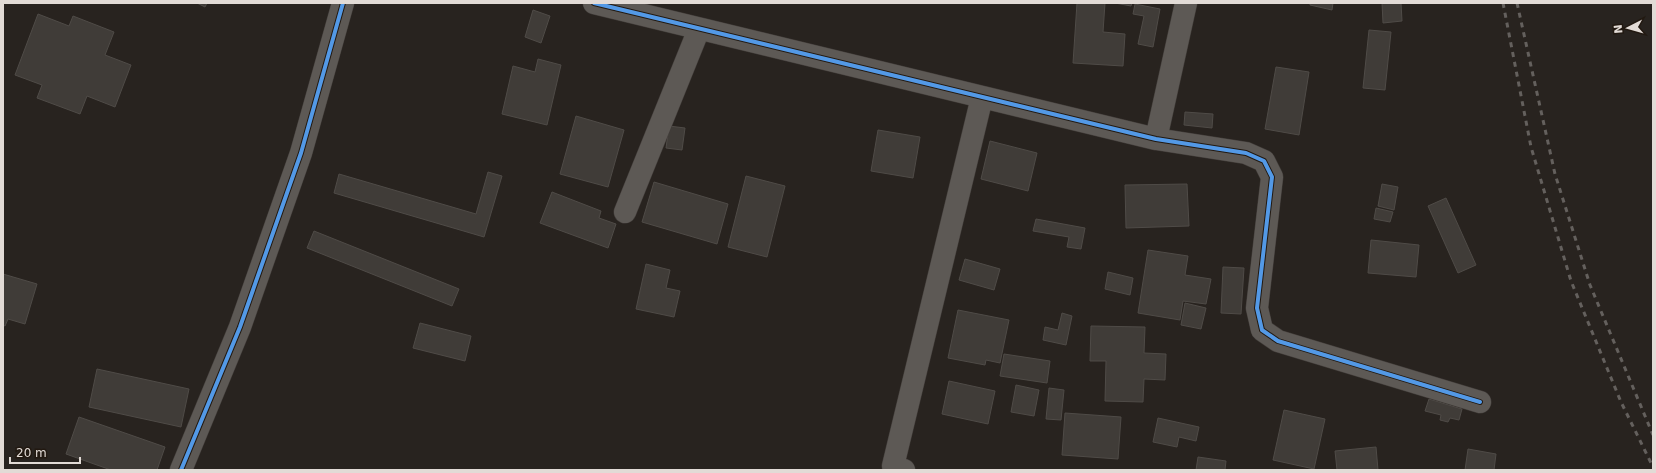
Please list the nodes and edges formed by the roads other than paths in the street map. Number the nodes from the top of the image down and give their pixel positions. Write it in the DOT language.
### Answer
graph roads {
  1 [pos="343,3"];
  2 [pos="598,3"];
  3 [pos="1186,3"];
  4 [pos="700,29"];
  5 [pos="982,97"];
  6 [pos="1156,139"];
  7 [pos="625,212"];
  8 [pos="1480,402"];
  9 [pos="181,470"];
  10 [pos="904,470"];
  1 -- 9 [label="street"];
  2 -- 4 [label="street"];
  3 -- 6 [label="street"];
  4 -- 5 [label="street"];
  4 -- 7 [label="street"];
  5 -- 6 [label="street"];
  5 -- 10 [label="street"];
  6 -- 8 [label="street"];
}
